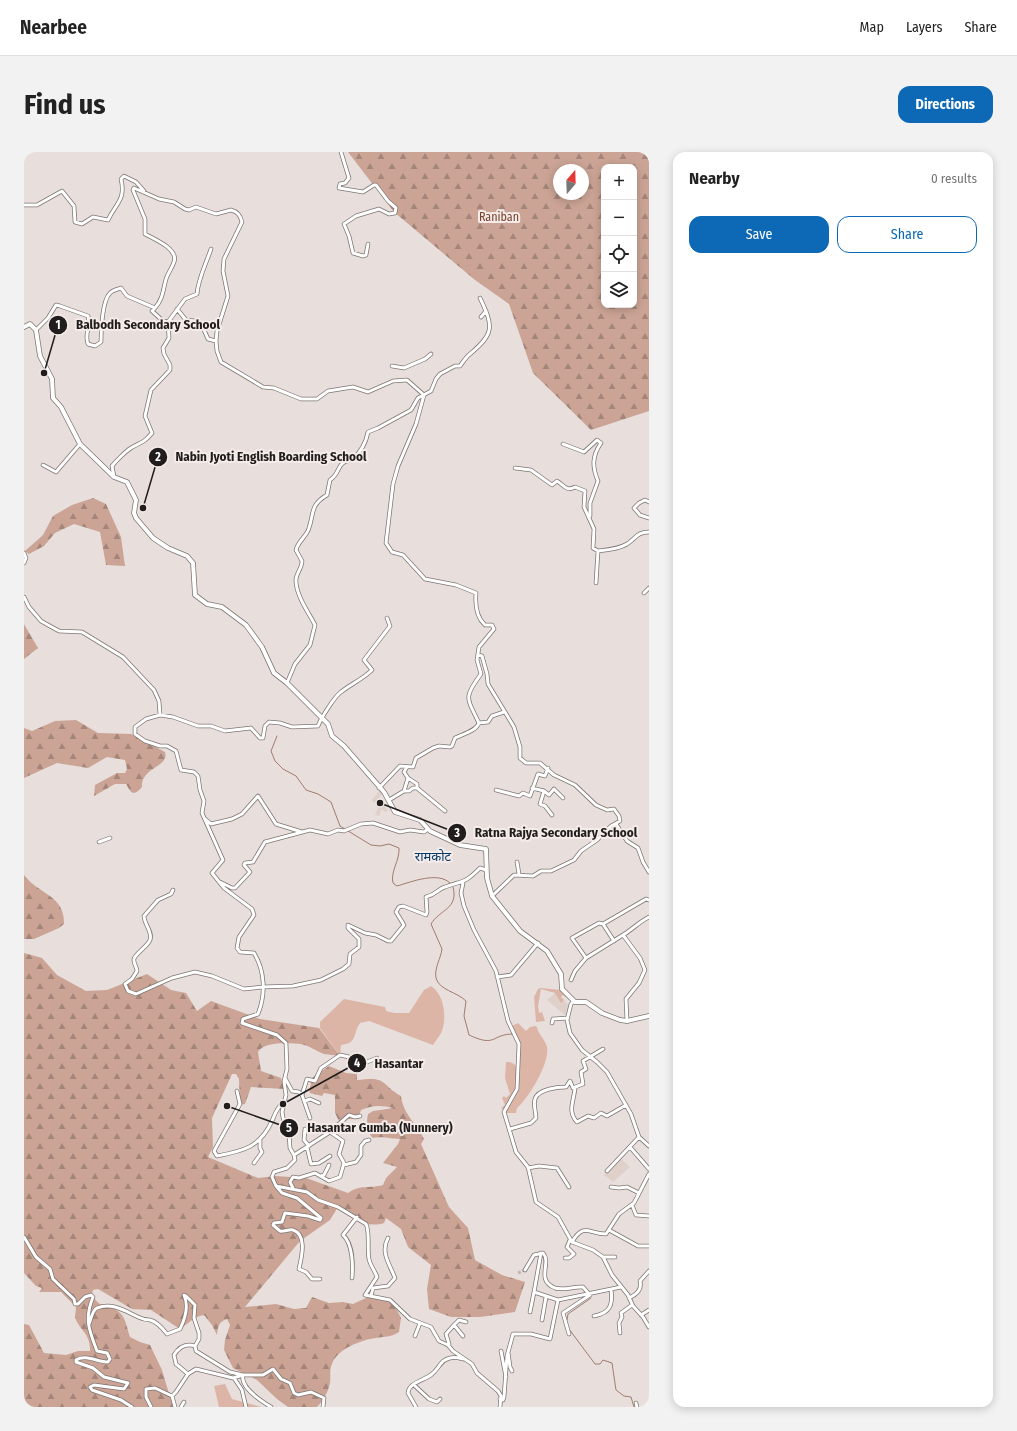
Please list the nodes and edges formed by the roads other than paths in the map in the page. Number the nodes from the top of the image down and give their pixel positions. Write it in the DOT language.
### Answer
graph roads {
  1 [pos="341,152"];
  2 [pos="145,193"];
  3 [pos="24,205"];
  4 [pos="368,244"];
  5 [pos="211,249"];
  6 [pos="480,298"];
  7 [pos="155,308"];
  8 [pos="177,309"];
  9 [pos="486,310"];
  10 [pos="481,317"];
  11 [pos="168,322"];
  12 [pos="24,327"];
  13 [pos="36,330"];
  14 [pos="216,341"];
  15 [pos="431,354"];
  16 [pos="392,366"];
  17 [pos="424,394"];
  18 [pos="80,444"];
  19 [pos="563,444"];
  20 [pos="43,465"];
  21 [pos="515,468"];
  22 [pos="114,477"];
  23 [pos="649,502"];
  24 [pos="590,518"];
  25 [pos="649,518"];
  26 [pos="649,532"];
  27 [pos="598,551"];
  28 [pos="24,553"];
  29 [pos="24,563"];
  30 [pos="596,583"];
  31 [pos="649,588"];
  32 [pos="644,593"];
  33 [pos="24,597"];
  34 [pos="387,618"];
  35 [pos="478,655"];
  36 [pos="287,683"];
  37 [pos="504,712"];
  38 [pos="160,715"];
  39 [pos="321,718"];
  40 [pos="479,723"];
  41 [pos="407,767"];
  42 [pos="548,768"];
  43 [pos="408,778"];
  44 [pos="379,788"];
  45 [pos="417,788"];
  46 [pos="532,788"];
  47 [pos="404,790"];
  48 [pos="496,790"];
  49 [pos="544,791"];
  50 [pos="563,798"];
  51 [pos="389,800"];
  52 [pos="445,811"];
  53 [pos="552,814"];
  54 [pos="205,819"];
  55 [pos="616,824"];
  56 [pos="428,829"];
  57 [pos="302,832"];
  58 [pos="110,838"];
  59 [pos="100,842"];
  60 [pos="517,862"];
  61 [pos="486,870"];
  62 [pos="649,872"];
  63 [pos="519,874"];
  64 [pos="220,882"];
  65 [pos="463,882"];
  66 [pos="173,890"];
  67 [pos="492,896"];
  68 [pos="649,900"];
  69 [pos="649,917"];
  70 [pos="603,924"];
  71 [pos="623,935"];
  72 [pos="614,941"];
  73 [pos="538,942"];
  74 [pos="586,958"];
  75 [pos="497,976"];
  76 [pos="572,980"];
  77 [pos="262,987"];
  78 [pos="574,1001"];
  79 [pos="649,1016"];
  80 [pos="568,1018"];
  81 [pos="627,1021"];
  82 [pos="552,1023"];
  83 [pos="603,1049"];
  84 [pos="377,1058"];
  85 [pos="590,1058"];
  86 [pos="284,1076"];
  87 [pos="575,1088"];
  88 [pos="238,1091"];
  89 [pos="302,1095"];
  90 [pos="305,1101"];
  91 [pos="283,1102"];
  92 [pos="319,1103"];
  93 [pos="626,1106"];
  94 [pos="360,1116"];
  95 [pos="310,1118"];
  96 [pos="304,1129"];
  97 [pos="510,1130"];
  98 [pos="330,1132"];
  99 [pos="639,1138"];
  100 [pos="260,1140"];
  101 [pos="369,1140"];
  102 [pos="308,1146"];
  103 [pos="649,1146"];
  104 [pos="630,1147"];
  105 [pos="294,1155"];
  106 [pos="330,1156"];
  107 [pos="254,1162"];
  108 [pos="330,1165"];
  109 [pos="344,1165"];
  110 [pos="528,1168"];
  111 [pos="649,1169"];
  112 [pos="607,1171"];
  113 [pos="649,1174"];
  114 [pos="321,1176"];
  115 [pos="276,1186"];
  116 [pos="569,1187"];
  117 [pos="611,1187"];
  118 [pos="293,1188"];
  119 [pos="639,1193"];
  120 [pos="632,1205"];
  121 [pos="649,1216"];
  122 [pos="357,1217"];
  123 [pos="609,1230"];
  124 [pos="24,1238"];
  125 [pos="388,1238"];
  126 [pos="571,1241"];
  127 [pos="649,1246"];
  128 [pos="540,1253"];
  129 [pos="603,1256"];
  130 [pos="615,1257"];
  131 [pos="565,1258"];
  132 [pos="525,1270"];
  133 [pos="649,1270"];
  134 [pos="352,1278"];
  135 [pos="320,1279"];
  136 [pos="621,1287"];
  137 [pos="611,1289"];
  138 [pos="534,1292"];
  139 [pos="590,1295"];
  140 [pos="371,1296"];
  141 [pos="546,1297"];
  142 [pos="629,1298"];
  143 [pos="558,1300"];
  144 [pos="632,1305"];
  145 [pos="649,1310"];
  146 [pos="530,1312"];
  147 [pos="641,1315"];
  148 [pos="594,1316"];
  149 [pos="542,1320"];
  150 [pos="466,1322"];
  151 [pos="420,1323"];
  152 [pos="454,1325"];
  153 [pos="89,1326"];
  154 [pos="649,1327"];
  155 [pos="620,1333"];
  156 [pos="568,1334"];
  157 [pos="415,1336"];
  158 [pos="463,1336"];
  159 [pos="449,1344"];
  160 [pos="195,1346"];
  161 [pos="501,1351"];
  162 [pos="508,1352"];
  163 [pos="467,1360"];
  164 [pos="512,1370"];
  165 [pos="188,1374"];
  166 [pos="243,1375"];
  167 [pos="234,1378"];
  168 [pos="506,1378"];
  169 [pos="414,1385"];
  170 [pos="172,1396"];
  171 [pos="500,1398"];
  172 [pos="440,1399"];
  173 [pos="184,1402"];
  174 [pos="132,1407"];
  175 [pos="151,1407"];
  176 [pos="175,1407"];
  177 [pos="181,1407"];
  178 [pos="246,1407"];
  179 [pos="271,1407"];
  180 [pos="323,1407"];
  181 [pos="416,1407"];
  182 [pos="500,1407"];
  1 -- 4 [label="street"];
  2 -- 3 [label="street"];
  2 -- 7 [label="street"];
  2 -- 14 [label="street"];
  5 -- 8 [label="street"];
  6 -- 9 [label="street"];
  7 -- 11 [label="street"];
  7 -- 13 [label="street"];
  8 -- 11 [label="street"];
  8 -- 14 [label="street"];
  9 -- 10 [label="street"];
  9 -- 17 [label="street"];
  11 -- 22 [label="street"];
  12 -- 13 [label="main road"];
  13 -- 18 [label="main road"];
  14 -- 17 [label="street"];
  15 -- 16 [label="street"];
  17 -- 35 [label="street"];
  17 -- 36 [label="street"];
  18 -- 20 [label="street"];
  18 -- 22 [label="main road"];
  19 -- 24 [label="street"];
  21 -- 24 [label="street"];
  22 -- 36 [label="main road"];
  23 -- 25 [label="street"];
  24 -- 27 [label="street"];
  26 -- 27 [label="street"];
  27 -- 30 [label="street"];
  28 -- 29 [label="street"];
  31 -- 32 [label="street"];
  33 -- 38 [label="street"];
  34 -- 39 [label="street"];
  35 -- 37 [label="street"];
  35 -- 40 [label="street"];
  36 -- 39 [label="main road"];
  37 -- 40 [label="street"];
  37 -- 42 [label="street"];
  38 -- 39 [label="street"];
  38 -- 54 [label="street"];
  39 -- 44 [label="main road"];
  40 -- 41 [label="street"];
  41 -- 43 [label="street"];
  41 -- 44 [label="street"];
  42 -- 46 [label="street"];
  42 -- 55 [label="street"];
  43 -- 45 [label="street"];
  43 -- 47 [label="street"];
  44 -- 51 [label="main road"];
  45 -- 47 [label="street"];
  45 -- 52 [label="street"];
  46 -- 48 [label="street"];
  46 -- 49 [label="street"];
  47 -- 51 [label="street"];
  49 -- 50 [label="street"];
  49 -- 53 [label="street"];
  51 -- 56 [label="main road"];
  54 -- 57 [label="street"];
  54 -- 64 [label="street"];
  55 -- 62 [label="street"];
  55 -- 63 [label="street"];
  56 -- 57 [label="street"];
  56 -- 61 [label="main road"];
  57 -- 64 [label="street"];
  58 -- 59 [label="street"];
  60 -- 63 [label="street"];
  61 -- 65 [label="street"];
  61 -- 67 [label="main road"];
  63 -- 67 [label="street"];
  64 -- 77 [label="street"];
  65 -- 75 [label="street"];
  65 -- 77 [label="street"];
  66 -- 77 [label="street"];
  67 -- 73 [label="main road"];
  68 -- 70 [label="street"];
  69 -- 71 [label="street"];
  70 -- 72 [label="street"];
  70 -- 74 [label="street"];
  71 -- 72 [label="street"];
  71 -- 81 [label="street"];
  72 -- 74 [label="street"];
  73 -- 75 [label="street"];
  73 -- 78 [label="main road"];
  74 -- 76 [label="street"];
  75 -- 97 [label="street"];
  77 -- 86 [label="street"];
  78 -- 80 [label="street"];
  78 -- 81 [label="main road"];
  79 -- 81 [label="main road"];
  80 -- 82 [label="street"];
  80 -- 85 [label="street"];
  83 -- 85 [label="street"];
  84 -- 89 [label="street"];
  85 -- 87 [label="street"];
  85 -- 93 [label="street"];
  86 -- 89 [label="street"];
  86 -- 91 [label="street"];
  87 -- 93 [label="street"];
  87 -- 97 [label="street"];
  88 -- 100 [label="street"];
  89 -- 90 [label="street"];
  90 -- 92 [label="street"];
  90 -- 95 [label="street"];
  91 -- 100 [label="street"];
  91 -- 105 [label="street"];
  93 -- 99 [label="street"];
  94 -- 98 [label="street"];
  96 -- 102 [label="street"];
  97 -- 110 [label="street"];
  98 -- 102 [label="street"];
  98 -- 109 [label="street"];
  99 -- 103 [label="street"];
  99 -- 104 [label="street"];
  100 -- 107 [label="street"];
  101 -- 109 [label="street"];
  102 -- 105 [label="street"];
  102 -- 106 [label="street"];
  104 -- 111 [label="street"];
  104 -- 112 [label="street"];
  105 -- 115 [label="street"];
  108 -- 114 [label="street"];
  109 -- 114 [label="street"];
  110 -- 116 [label="street"];
  110 -- 126 [label="street"];
  113 -- 119 [label="street"];
  114 -- 118 [label="street"];
  115 -- 118 [label="street"];
  115 -- 135 [label="street"];
  117 -- 119 [label="street"];
  118 -- 122 [label="street"];
  119 -- 120 [label="street"];
  120 -- 121 [label="street"];
  120 -- 123 [label="street"];
  122 -- 134 [label="street"];
  122 -- 140 [label="street"];
  123 -- 126 [label="street"];
  123 -- 127 [label="street"];
  124 -- 153 [label="street"];
  125 -- 140 [label="street"];
  126 -- 129 [label="street"];
  126 -- 131 [label="street"];
  128 -- 132 [label="street"];
  128 -- 138 [label="street"];
  128 -- 139 [label="street"];
  129 -- 130 [label="street"];
  129 -- 136 [label="street"];
  133 -- 142 [label="street"];
  136 -- 137 [label="street"];
  136 -- 142 [label="street"];
  137 -- 139 [label="street"];
  137 -- 148 [label="street"];
  138 -- 141 [label="street"];
  138 -- 146 [label="street"];
  139 -- 143 [label="street"];
  139 -- 156 [label="street"];
  140 -- 151 [label="street"];
  141 -- 143 [label="street"];
  141 -- 149 [label="street"];
  142 -- 144 [label="street"];
  143 -- 162 [label="street"];
  144 -- 147 [label="street"];
  144 -- 155 [label="street"];
  145 -- 147 [label="street"];
  147 -- 154 [label="street"];
  150 -- 152 [label="street"];
  151 -- 157 [label="street"];
  151 -- 163 [label="street"];
  152 -- 158 [label="street"];
  152 -- 159 [label="street"];
  153 -- 160 [label="street"];
  153 -- 174 [label="street"];
  160 -- 165 [label="street"];
  160 -- 166 [label="street"];
  161 -- 168 [label="street"];
  162 -- 164 [label="street"];
  162 -- 168 [label="street"];
  163 -- 169 [label="street"];
  163 -- 171 [label="street"];
  165 -- 167 [label="street"];
  165 -- 170 [label="street"];
  166 -- 167 [label="street"];
  166 -- 179 [label="street"];
  166 -- 180 [label="street"];
  167 -- 178 [label="street"];
  168 -- 171 [label="street"];
  169 -- 172 [label="street"];
  169 -- 181 [label="street"];
  170 -- 175 [label="street"];
  170 -- 176 [label="street"];
  171 -- 182 [label="street"];
  173 -- 177 [label="street"];
}
